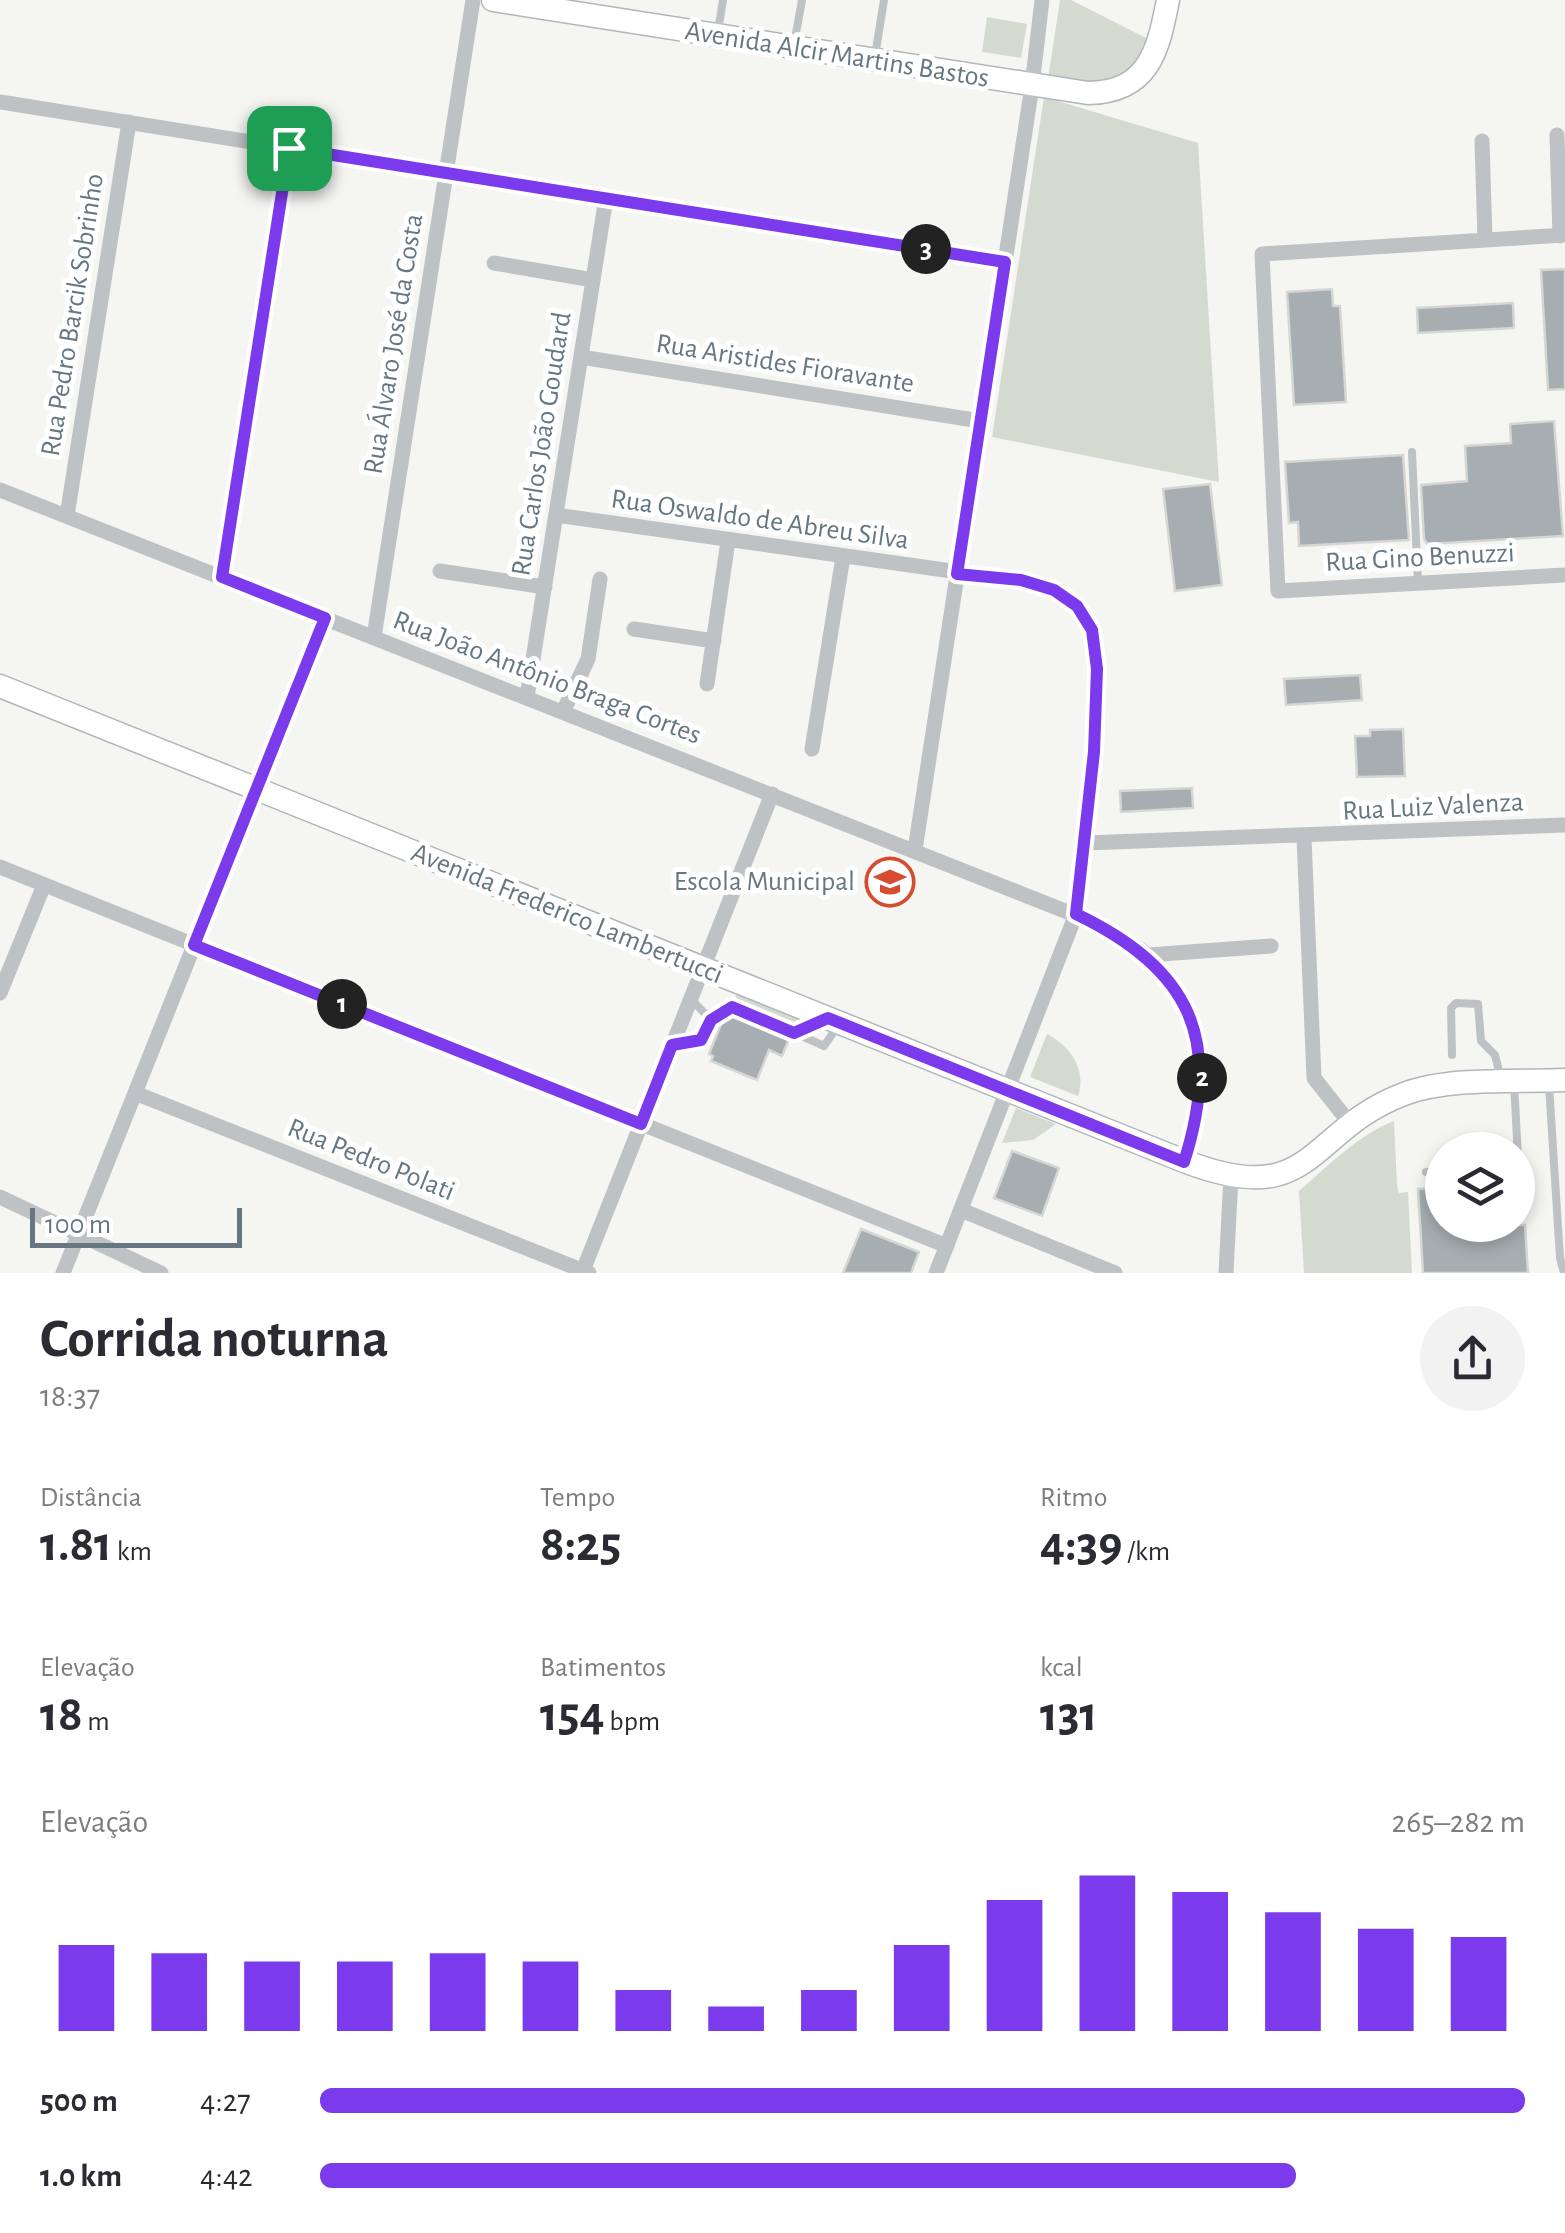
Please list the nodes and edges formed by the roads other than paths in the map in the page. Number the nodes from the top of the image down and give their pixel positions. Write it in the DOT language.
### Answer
graph roads {
  1 [pos="473,0"];
  2 [pos="494,0"];
  3 [pos="723,0"];
  4 [pos="802,0"];
  5 [pos="884,0"];
  6 [pos="1042,0"];
  7 [pos="1168,0"];
  8 [pos="1180,0"];
  9 [pos="564,6"];
  10 [pos="717,36"];
  11 [pos="794,48"];
  12 [pos="874,61"];
  13 [pos="1032,86"];
  14 [pos="0,102"];
  15 [pos="129,122"];
  16 [pos="1557,136"];
  17 [pos="1482,140"];
  18 [pos="289,148"];
  19 [pos="446,173"];
  20 [pos="606,198"];
  21 [pos="1563,235"];
  22 [pos="1485,240"];
  23 [pos="1005,262"];
  24 [pos="494,263"];
  25 [pos="593,280"];
  26 [pos="581,357"];
  27 [pos="980,421"];
  28 [pos="1412,452"];
  29 [pos="0,490"];
  30 [pos="67,516"];
  31 [pos="556,516"];
  32 [pos="728,541"];
  33 [pos="843,557"];
  34 [pos="440,571"];
  35 [pos="957,574"];
  36 [pos="1565,575"];
  37 [pos="222,577"];
  38 [pos="600,579"];
  39 [pos="1418,583"];
  40 [pos="545,588"];
  41 [pos="325,618"];
  42 [pos="634,629"];
  43 [pos="374,637"];
  44 [pos="714,641"];
  45 [pos="708,684"];
  46 [pos="0,686"];
  47 [pos="528,697"];
  48 [pos="563,712"];
  49 [pos="812,749"];
  50 [pos="257,789"];
  51 [pos="772,794"];
  52 [pos="1565,826"];
  53 [pos="1304,838"];
  54 [pos="1086,844"];
  55 [pos="915,850"];
  56 [pos="0,867"];
  57 [pos="44,884"];
  58 [pos="1076,914"];
  59 [pos="194,945"];
  60 [pos="1271,946"];
  61 [pos="1148,955"];
  62 [pos="714,972"];
  63 [pos="0,993"];
  64 [pos="690,999"];
  65 [pos="732,1007"];
  66 [pos="711,1020"];
  67 [pos="833,1021"];
  68 [pos="794,1033"];
  69 [pos="672,1045"];
  70 [pos="1452,1055"];
  71 [pos="1557,1081"];
  72 [pos="1508,1083"];
  73 [pos="1007,1090"];
  74 [pos="135,1092"];
  75 [pos="641,1124"];
  76 [pos="1352,1126"];
  77 [pos="1515,1132"];
  78 [pos="1184,1162"];
  79 [pos="1231,1176"];
  80 [pos="0,1197"];
  81 [pos="960,1210"];
  82 [pos="78,1234"];
  83 [pos="947,1246"];
  84 [pos="584,1272"];
  85 [pos="63,1273"];
  86 [pos="162,1273"];
  87 [pos="936,1273"];
  88 [pos="1114,1273"];
  89 [pos="1226,1273"];
  90 [pos="1564,1273"];
  1 -- 19 [label="street, Rua Álvaro José da Costa"];
  2 -- 9 [label="street, Avenida Alcir Martins Bastos"];
  3 -- 10 [label="lane"];
  4 -- 11 [label="lane"];
  5 -- 12 [label="lane"];
  6 -- 13 [label="street"];
  7 -- 8 [label="street"];
  7 -- 13 [label="street, Avenida Alcir Martins Bastos"];
  9 -- 10 [label="street, Avenida Alcir Martins Bastos"];
  10 -- 11 [label="street, Avenida Alcir Martins Bastos"];
  11 -- 12 [label="street, Avenida Alcir Martins Bastos"];
  12 -- 13 [label="street, Avenida Alcir Martins Bastos"];
  13 -- 23 [label="street"];
  14 -- 15 [label="street"];
  15 -- 18 [label="street"];
  15 -- 30 [label="street, Rua Pedro Barcik Sobrinho"];
  16 -- 21 [label="street"];
  17 -- 22 [label="street"];
  18 -- 19 [label="street"];
  18 -- 37 [label="street"];
  19 -- 20 [label="street"];
  19 -- 43 [label="street, Rua Álvaro José da Costa"];
  20 -- 23 [label="street"];
  20 -- 25 [label="street, Rua Carlos João Goudard"];
  21 -- 22 [label="street"];
  22 -- 39 [label="street, Rua Gino Benuzzi"];
  23 -- 27 [label="street"];
  24 -- 25 [label="street"];
  25 -- 26 [label="street, Rua Carlos João Goudard"];
  26 -- 27 [label="street, Rua Aristides Fioravante"];
  26 -- 31 [label="street, Rua Carlos João Goudard"];
  27 -- 35 [label="street"];
  28 -- 39 [label="lane"];
  29 -- 30 [label="street, Rua João Antônio Braga Cortes"];
  30 -- 37 [label="street, Rua João Antônio Braga Cortes"];
  31 -- 32 [label="street, Rua Oswaldo de Abreu Silva"];
  31 -- 40 [label="street, Rua Carlos João Goudard"];
  32 -- 33 [label="street, Rua Oswaldo de Abreu Silva"];
  32 -- 44 [label="street"];
  33 -- 35 [label="street, Rua Oswaldo de Abreu Silva"];
  33 -- 49 [label="street"];
  34 -- 40 [label="street"];
  35 -- 54 [label="street, Rua Oswaldo de Abreu Silva"];
  35 -- 55 [label="street"];
  36 -- 39 [label="street, Rua Gino Benuzzi"];
  37 -- 41 [label="street, Rua João Antônio Braga Cortes"];
  38 -- 48 [label="street"];
  40 -- 47 [label="street, Rua Carlos João Goudard"];
  41 -- 43 [label="street, Rua João Antônio Braga Cortes"];
  41 -- 50 [label="street"];
  42 -- 44 [label="street"];
  43 -- 47 [label="street, Rua João Antônio Braga Cortes"];
  44 -- 45 [label="street"];
  46 -- 50 [label="street, Avenida Frederico Lambertucci"];
  47 -- 48 [label="street, Rua João Antônio Braga Cortes"];
  48 -- 51 [label="street, Rua João Antônio Braga Cortes"];
  50 -- 59 [label="street"];
  50 -- 62 [label="street, Avenida Frederico Lambertucci"];
  51 -- 55 [label="street, Rua João Antônio Braga Cortes"];
  51 -- 62 [label="street"];
  52 -- 53 [label="street, Rua Luiz Valenza"];
  53 -- 54 [label="street, Rua Luiz Valenza"];
  53 -- 76 [label="street"];
  54 -- 58 [label="street, Rua Oswaldo de Abreu Silva"];
  55 -- 58 [label="street, Rua João Antônio Braga Cortes"];
  56 -- 57 [label="street"];
  57 -- 59 [label="street"];
  57 -- 63 [label="street"];
  58 -- 61 [label="street, Rua João Antônio Braga Cortes"];
  58 -- 73 [label="street, Rua Oswaldo de Abreu Silva"];
  59 -- 74 [label="street"];
  59 -- 75 [label="street"];
  60 -- 61 [label="street"];
  61 -- 78 [label="street"];
  62 -- 64 [label="street"];
  62 -- 65 [label="lane"];
  62 -- 67 [label="street, Avenida Frederico Lambertucci"];
  64 -- 66 [label="lane"];
  64 -- 69 [label="street"];
  65 -- 66 [label="lane"];
  65 -- 68 [label="lane"];
  66 -- 69 [label="lane"];
  67 -- 68 [label="lane"];
  67 -- 68 [label="lane"];
  67 -- 73 [label="street, Avenida Frederico Lambertucci"];
  69 -- 75 [label="street"];
  70 -- 72 [label="lane"];
  71 -- 72 [label="street, Avenida Frederico Lambertucci"];
  71 -- 90 [label="lane"];
  72 -- 76 [label="street, Avenida Frederico Lambertucci"];
  72 -- 77 [label="lane"];
  73 -- 78 [label="street, Avenida Frederico Lambertucci"];
  73 -- 81 [label="street, Rua Oswaldo de Abreu Silva"];
  74 -- 82 [label="street"];
  74 -- 84 [label="street, Rua Pedro Polati"];
  75 -- 83 [label="street"];
  75 -- 84 [label="street"];
  76 -- 79 [label="street, Avenida Frederico Lambertucci"];
  78 -- 79 [label="street, Avenida Frederico Lambertucci"];
  79 -- 89 [label="street"];
  80 -- 82 [label="street"];
  81 -- 83 [label="street, Rua Oswaldo de Abreu Silva"];
  81 -- 88 [label="street"];
  82 -- 85 [label="street"];
  82 -- 86 [label="street"];
  83 -- 87 [label="street, Rua Oswaldo de Abreu Silva"];
}
